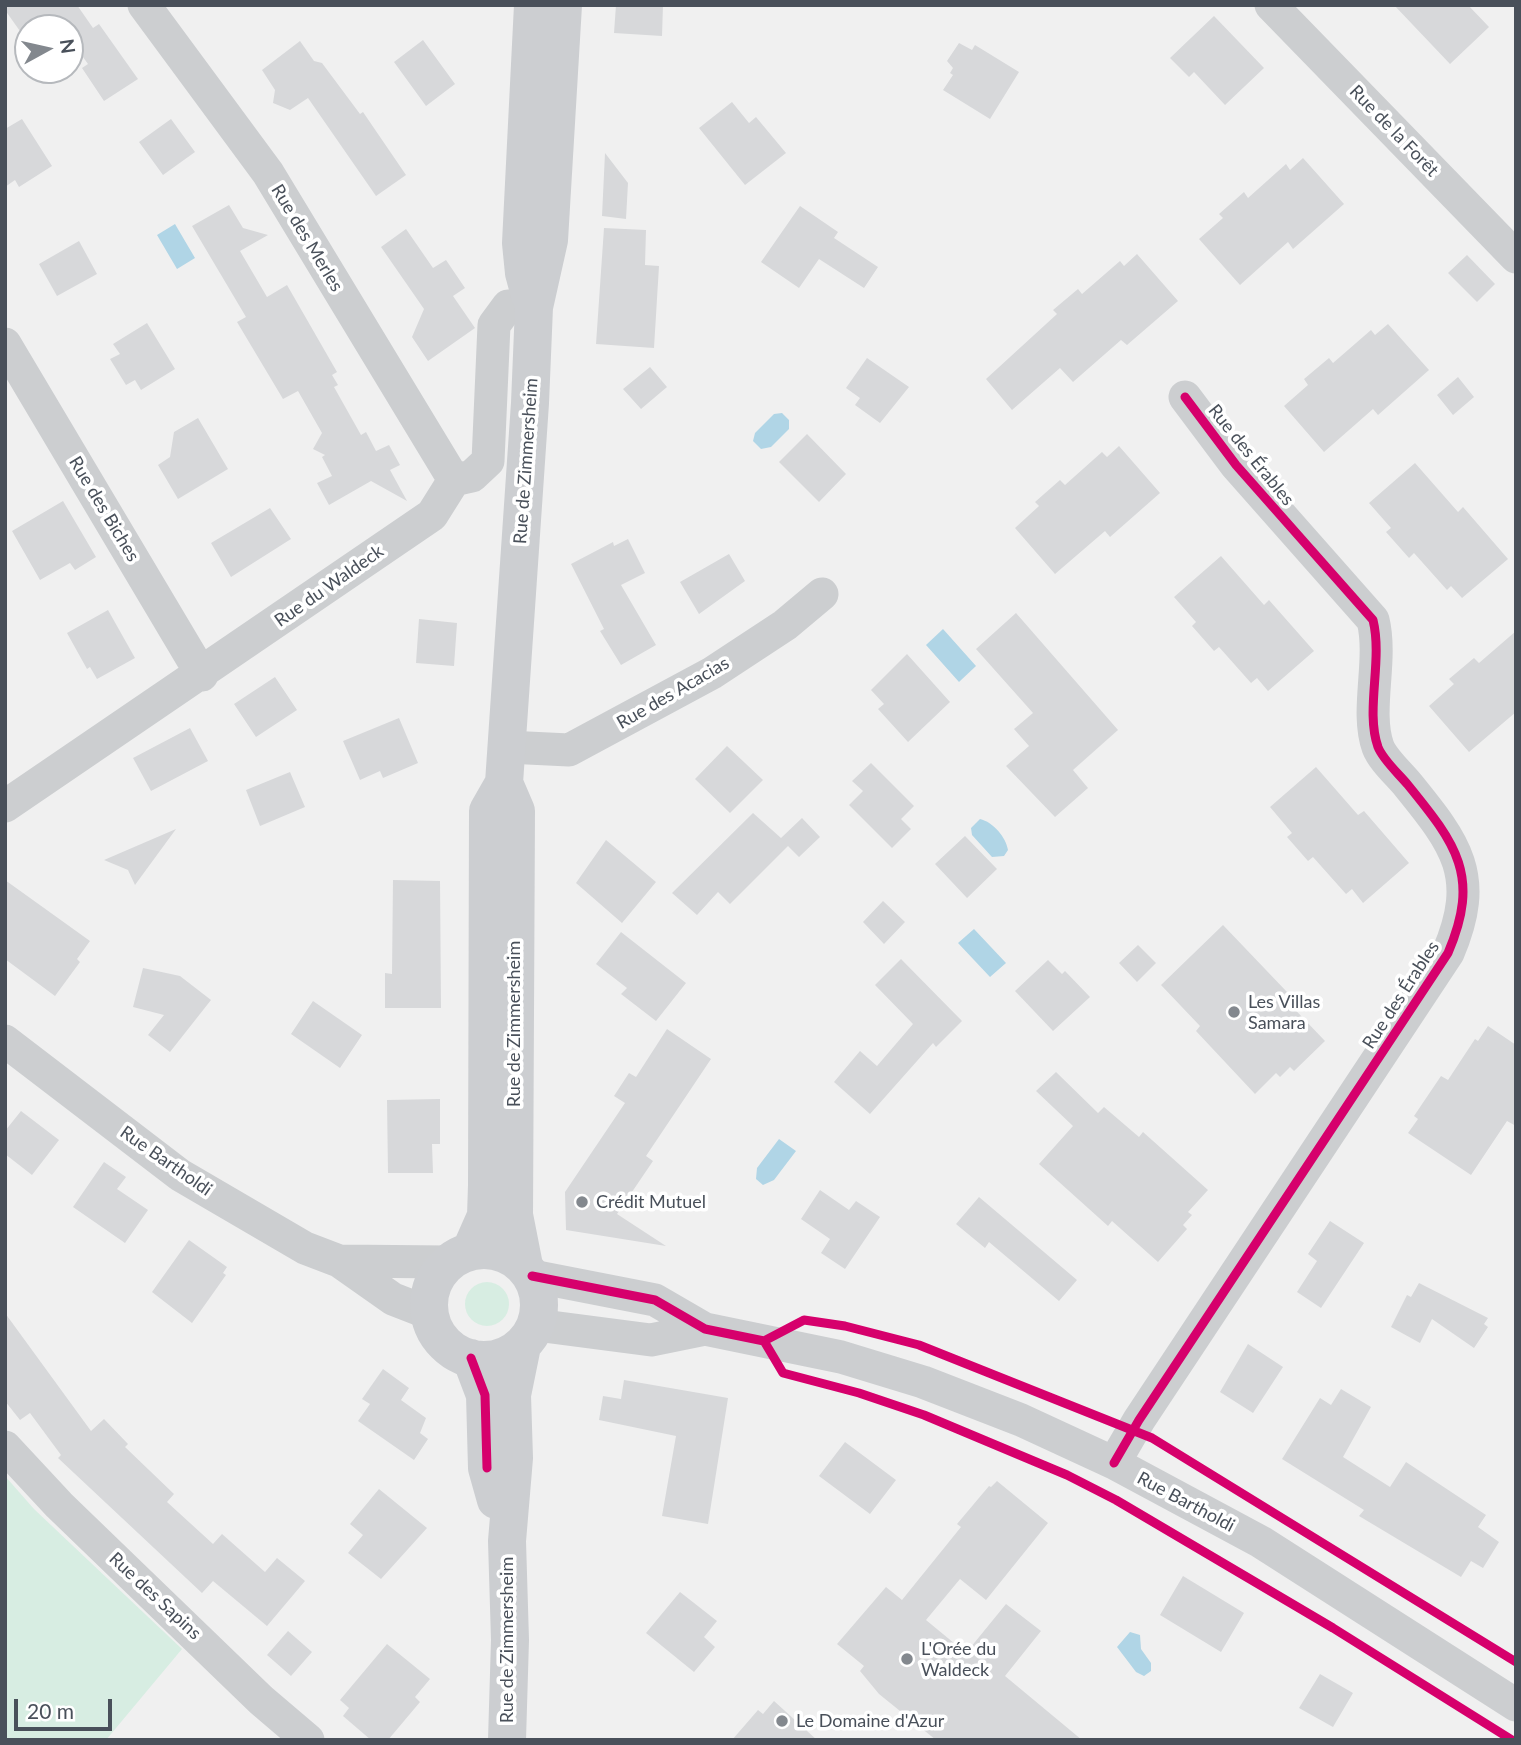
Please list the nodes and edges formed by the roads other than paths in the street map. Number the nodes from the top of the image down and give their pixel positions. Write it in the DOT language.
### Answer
graph roads {
  1 [pos="144,5"];
  2 [pos="533,5"];
  3 [pos="563,5"];
  4 [pos="1271,5"];
  5 [pos="1516,257"];
  6 [pos="534,307"];
  7 [pos="5,344"];
  8 [pos="1185,397"];
  9 [pos="454,480"];
  10 [pos="822,594"];
  11 [pos="202,675"];
  12 [pos="506,765"];
  13 [pos="5,806"];
  14 [pos="5,1041"];
  15 [pos="460,1256"];
  16 [pos="339,1261"];
  17 [pos="528,1271"];
  18 [pos="429,1313"];
  19 [pos="705,1329"];
  20 [pos="529,1335"];
  21 [pos="471,1358"];
  22 [pos="5,1447"];
  23 [pos="1114,1463"];
  24 [pos="507,1541"];
  25 [pos="1516,1705"];
  26 [pos="308,1740"];
  27 [pos="507,1740"];
  1 -- 9 [label="street, Rue des Merles"];
  2 -- 6 [label="main road, Rue de Zimmersheim"];
  3 -- 6 [label="main road, Rue de Zimmersheim"];
  4 -- 5 [label="street, Rue de la Forêt"];
  6 -- 9 [label="street"];
  6 -- 12 [label="main road, Rue de Zimmersheim"];
  7 -- 11 [label="street, Rue des Biches"];
  8 -- 23 [label="street, Rue des Érables"];
  9 -- 11 [label="street, Rue du Waldeck"];
  10 -- 12 [label="street, Rue des Acacias"];
  11 -- 13 [label="street, Rue du Waldeck"];
  12 -- 15 [label="main road, Rue de Zimmersheim"];
  12 -- 17 [label="main road, Rue de Zimmersheim"];
  14 -- 16 [label="street, Rue Bartholdi"];
  15 -- 16 [label="street, Rue Bartholdi"];
  15 -- 17 [label="main road"];
  15 -- 18 [label="main road"];
  16 -- 18 [label="street, Rue Bartholdi"];
  17 -- 19 [label="street, Rue Bartholdi"];
  17 -- 20 [label="main road"];
  18 -- 21 [label="main road"];
  19 -- 20 [label="street, Rue Bartholdi"];
  19 -- 23 [label="street, Rue Bartholdi"];
  20 -- 21 [label="main road"];
  20 -- 24 [label="main road, Rue de Zimmersheim"];
  21 -- 24 [label="main road, Rue de Zimmersheim"];
  22 -- 26 [label="street, Rue des Sapins"];
  23 -- 25 [label="street, Rue Bartholdi"];
  24 -- 27 [label="main road, Rue de Zimmersheim"];
}
